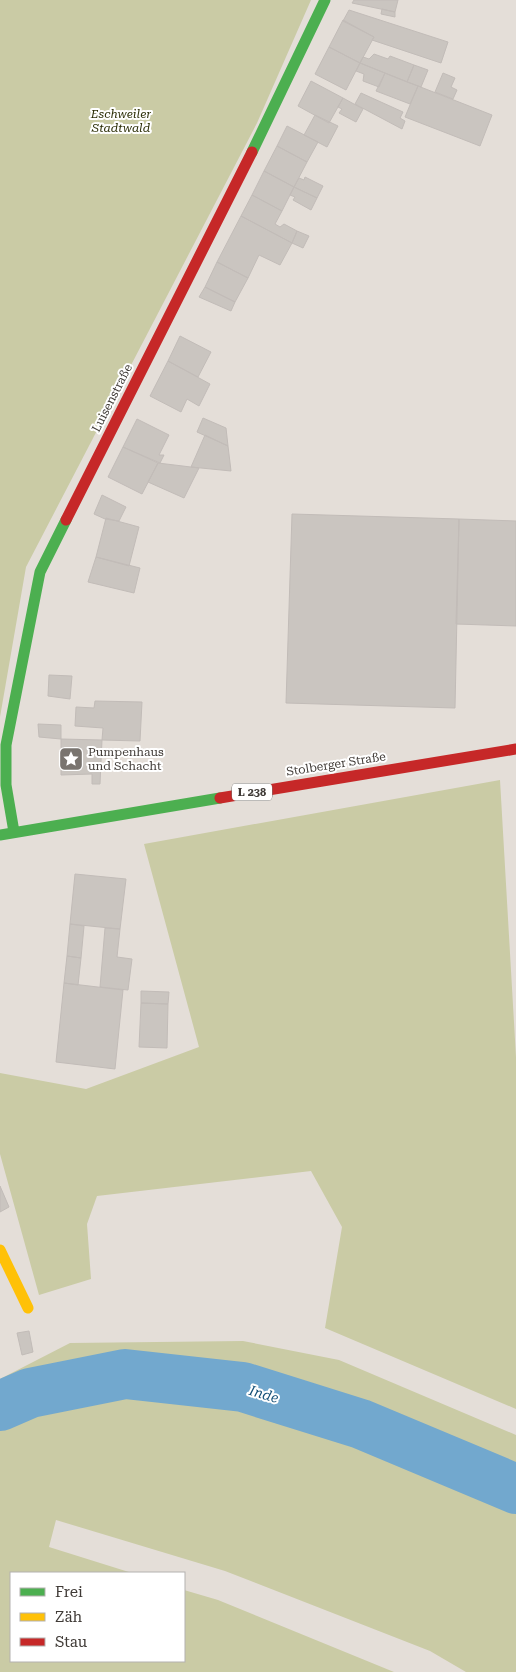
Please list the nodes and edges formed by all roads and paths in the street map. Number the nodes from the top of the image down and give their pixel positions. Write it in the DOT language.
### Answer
graph roads {
  1 [pos="325,0"];
  2 [pos="516,749"];
  3 [pos="14,832"];
  4 [pos="0,835"];
  5 [pos="0,1250"];
  6 [pos="28,1308"];
  1 -- 3 [label="street, Luisenstraße"];
  2 -- 3 [label="street, Stolberger Straße / L 238"];
  3 -- 4 [label="street, L 238"];
  5 -- 6 [label="street"];
}
